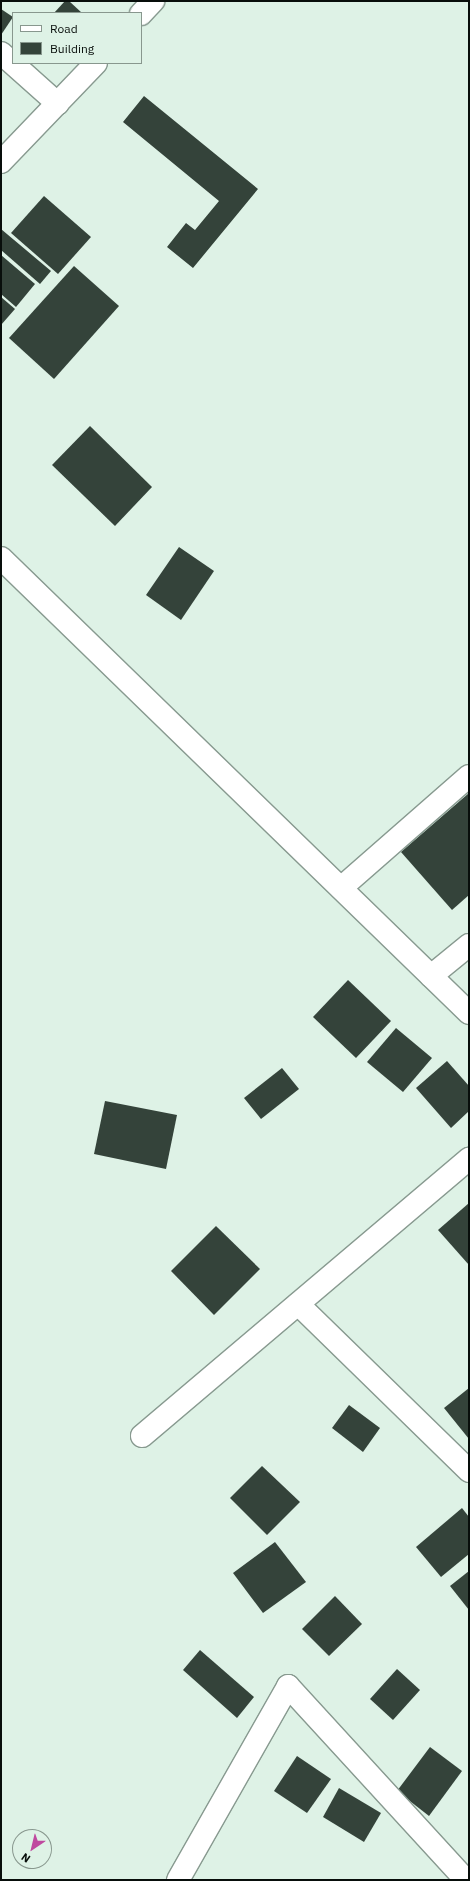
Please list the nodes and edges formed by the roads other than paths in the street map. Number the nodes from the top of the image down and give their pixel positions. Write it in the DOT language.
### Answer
graph roads {
  1 [pos="153,1"];
  2 [pos="142,13"];
  3 [pos="1,53"];
  4 [pos="12,63"];
  5 [pos="13,64"];
  6 [pos="95,64"];
  7 [pos="58,104"];
  8 [pos="1,162"];
  9 [pos="1,558"];
  10 [pos="469,776"];
  11 [pos="341,888"];
  12 [pos="469,945"];
  13 [pos="431,976"];
  14 [pos="469,1013"];
  15 [pos="469,1159"];
  16 [pos="298,1304"];
  17 [pos="142,1436"];
  18 [pos="469,1471"];
  19 [pos="178,1880"];
  20 [pos="466,1880"];
  1 -- 2 [label="street"];
  3 -- 4 [label="street"];
  5 -- 7 [label="street"];
  6 -- 7 [label="street"];
  7 -- 8 [label="street"];
  9 -- 11 [label="street"];
  10 -- 11 [label="street"];
  11 -- 13 [label="street"];
  12 -- 13 [label="street"];
  13 -- 14 [label="street"];
  15 -- 16 [label="street"];
  16 -- 17 [label="street"];
  16 -- 18 [label="street"];
  19 -- 20 [label="street"];
}
